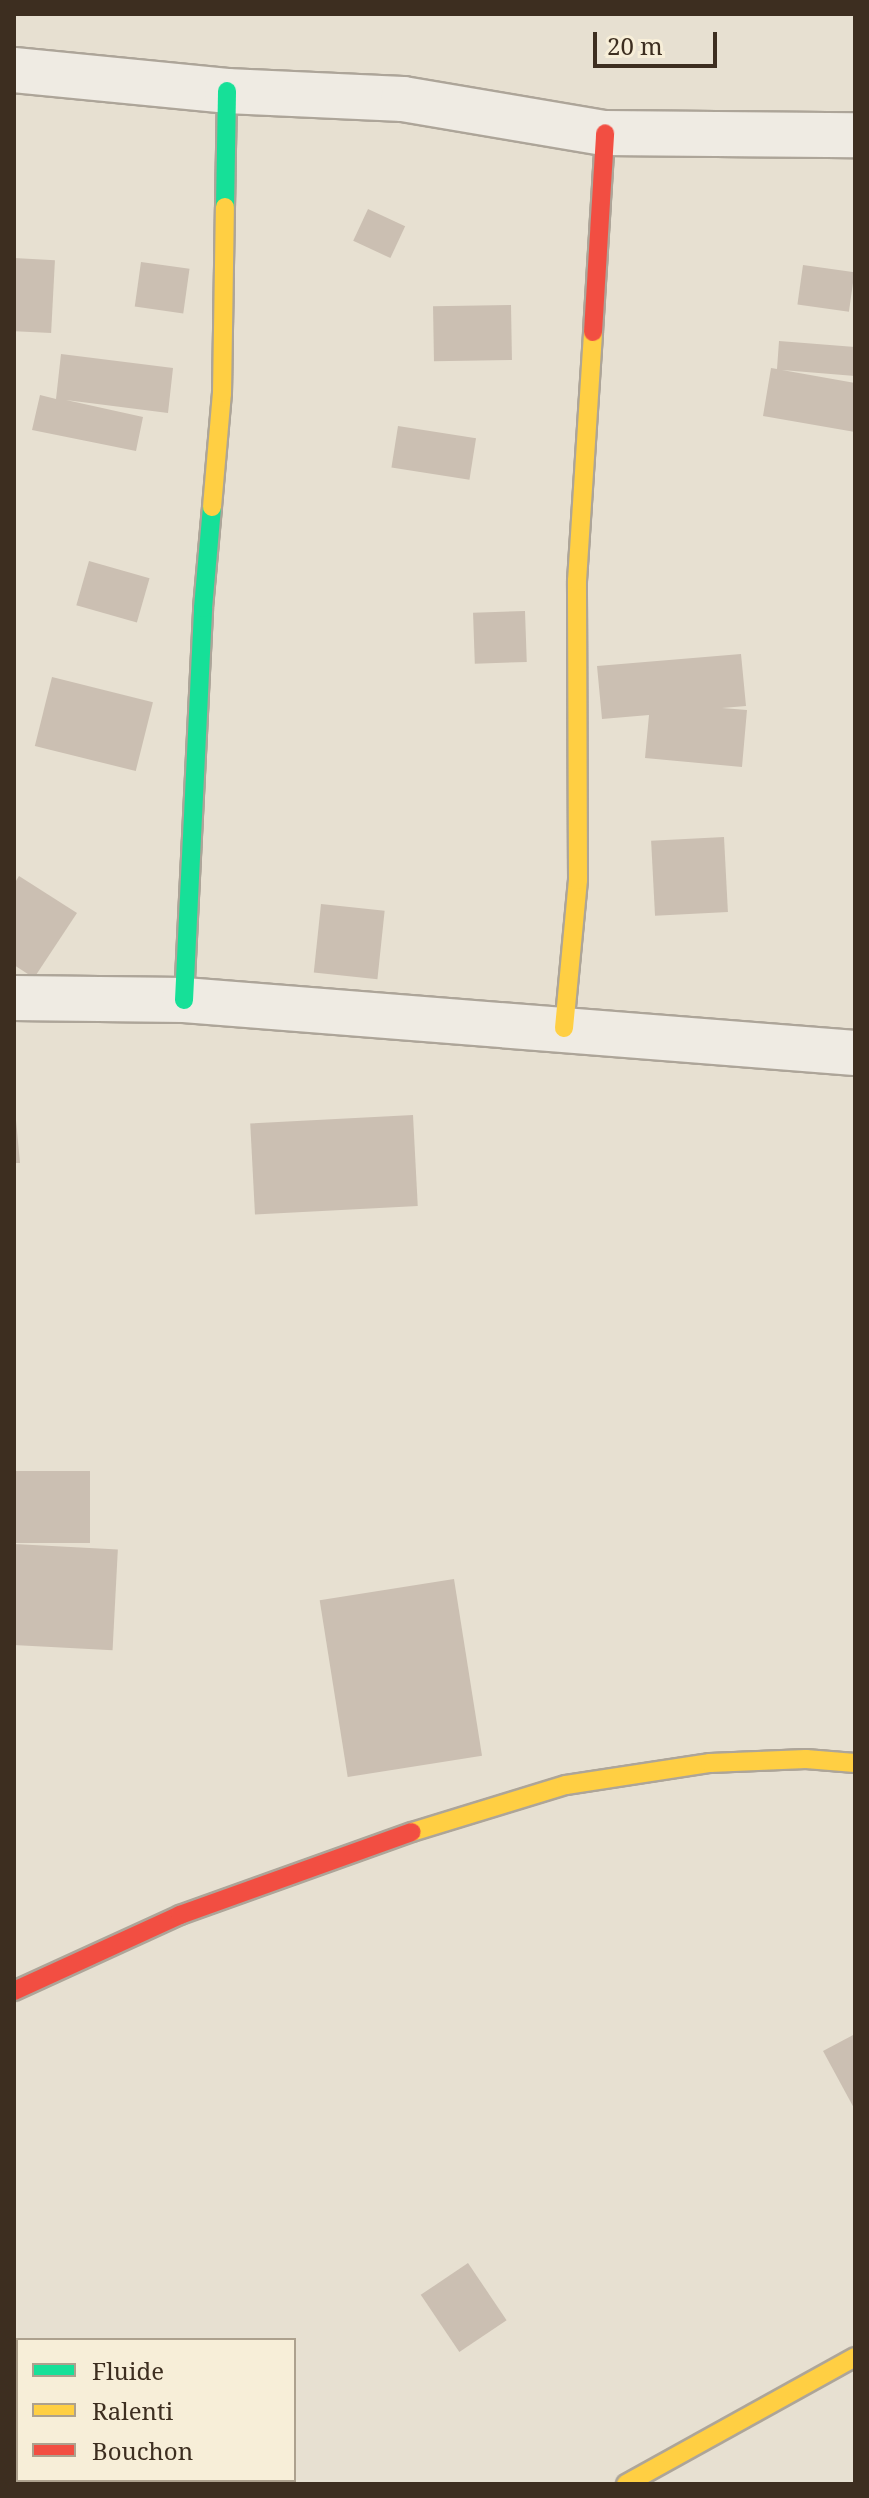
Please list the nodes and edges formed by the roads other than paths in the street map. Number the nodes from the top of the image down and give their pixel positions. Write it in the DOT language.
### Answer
graph roads {
  1 [pos="14,70"];
  2 [pos="227,91"];
  3 [pos="605,133"];
  4 [pos="855,135"];
  5 [pos="14,998"];
  6 [pos="184,1000"];
  7 [pos="564,1028"];
  8 [pos="855,1053"];
  9 [pos="855,1763"];
  10 [pos="14,1991"];
  11 [pos="855,2357"];
  12 [pos="626,2484"];
  1 -- 2 [label="street"];
  2 -- 3 [label="street"];
  2 -- 6 [label="street"];
  3 -- 4 [label="street"];
  3 -- 7 [label="street"];
  5 -- 6 [label="street"];
  6 -- 7 [label="street"];
  7 -- 8 [label="street"];
  9 -- 10 [label="street"];
  11 -- 12 [label="street"];
}
